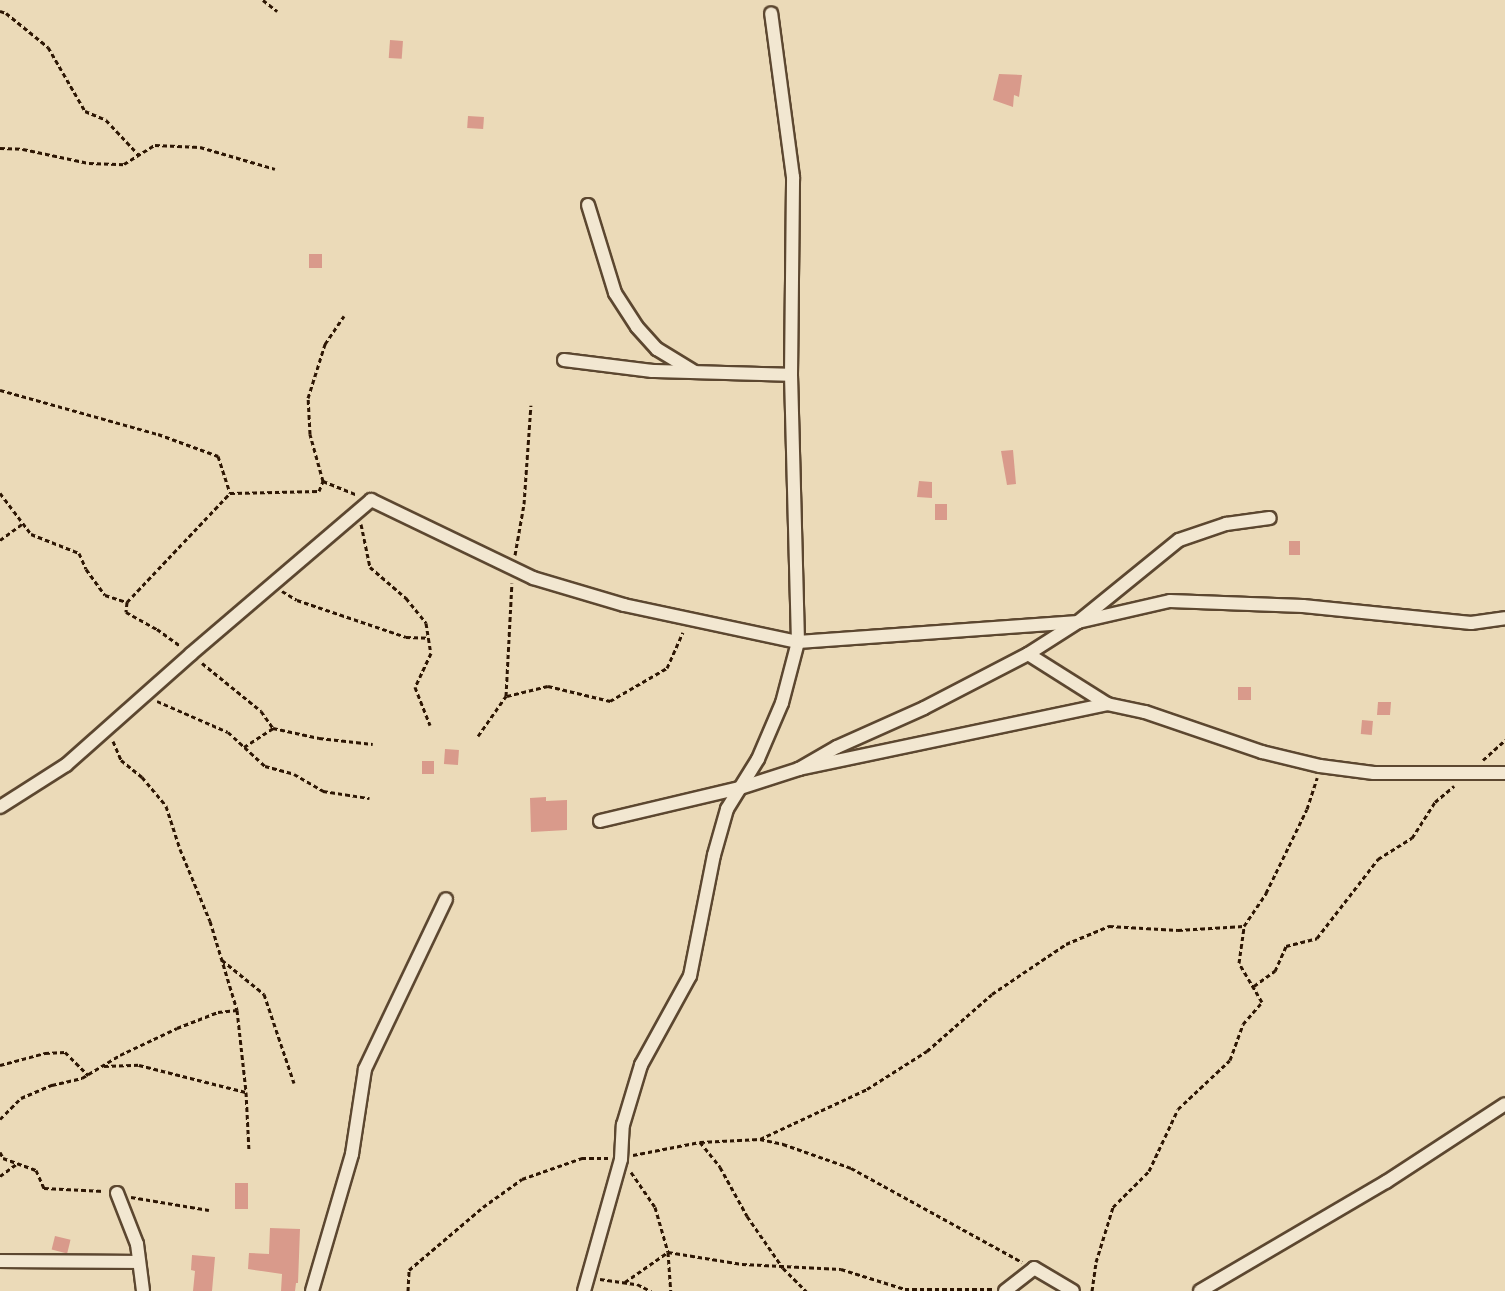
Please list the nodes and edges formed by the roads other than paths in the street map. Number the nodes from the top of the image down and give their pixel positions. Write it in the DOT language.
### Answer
graph roads {
  1 [pos="771,12"];
  2 [pos="588,206"];
  3 [pos="564,360"];
  4 [pos="698,374"];
  5 [pos="791,375"];
  6 [pos="1270,518"];
  7 [pos="1505,618"];
  8 [pos="1078,622"];
  9 [pos="798,642"];
  10 [pos="1028,654"];
  11 [pos="1107,704"];
  12 [pos="799,769"];
  13 [pos="1505,773"];
  14 [pos="740,788"];
  15 [pos="0,807"];
  16 [pos="600,821"];
  17 [pos="446,899"];
  18 [pos="1505,1104"];
  19 [pos="117,1193"];
  20 [pos="0,1261"];
  21 [pos="139,1262"];
  22 [pos="1008,1289"];
  23 [pos="143,1291"];
  24 [pos="312,1291"];
  25 [pos="584,1291"];
  26 [pos="1073,1291"];
  27 [pos="1200,1291"];
  1 -- 5 [label="street"];
  2 -- 4 [label="street"];
  3 -- 4 [label="street"];
  4 -- 5 [label="street"];
  5 -- 9 [label="street"];
  6 -- 8 [label="street"];
  7 -- 8 [label="street"];
  8 -- 9 [label="street"];
  8 -- 10 [label="street"];
  9 -- 14 [label="street"];
  9 -- 15 [label="street"];
  10 -- 11 [label="street"];
  10 -- 12 [label="street"];
  11 -- 12 [label="street"];
  11 -- 13 [label="street"];
  12 -- 14 [label="street"];
  14 -- 16 [label="street"];
  14 -- 25 [label="street"];
  17 -- 24 [label="street"];
  18 -- 27 [label="street"];
  19 -- 21 [label="street"];
  20 -- 21 [label="street"];
  21 -- 23 [label="street"];
  22 -- 26 [label="street"];
}
